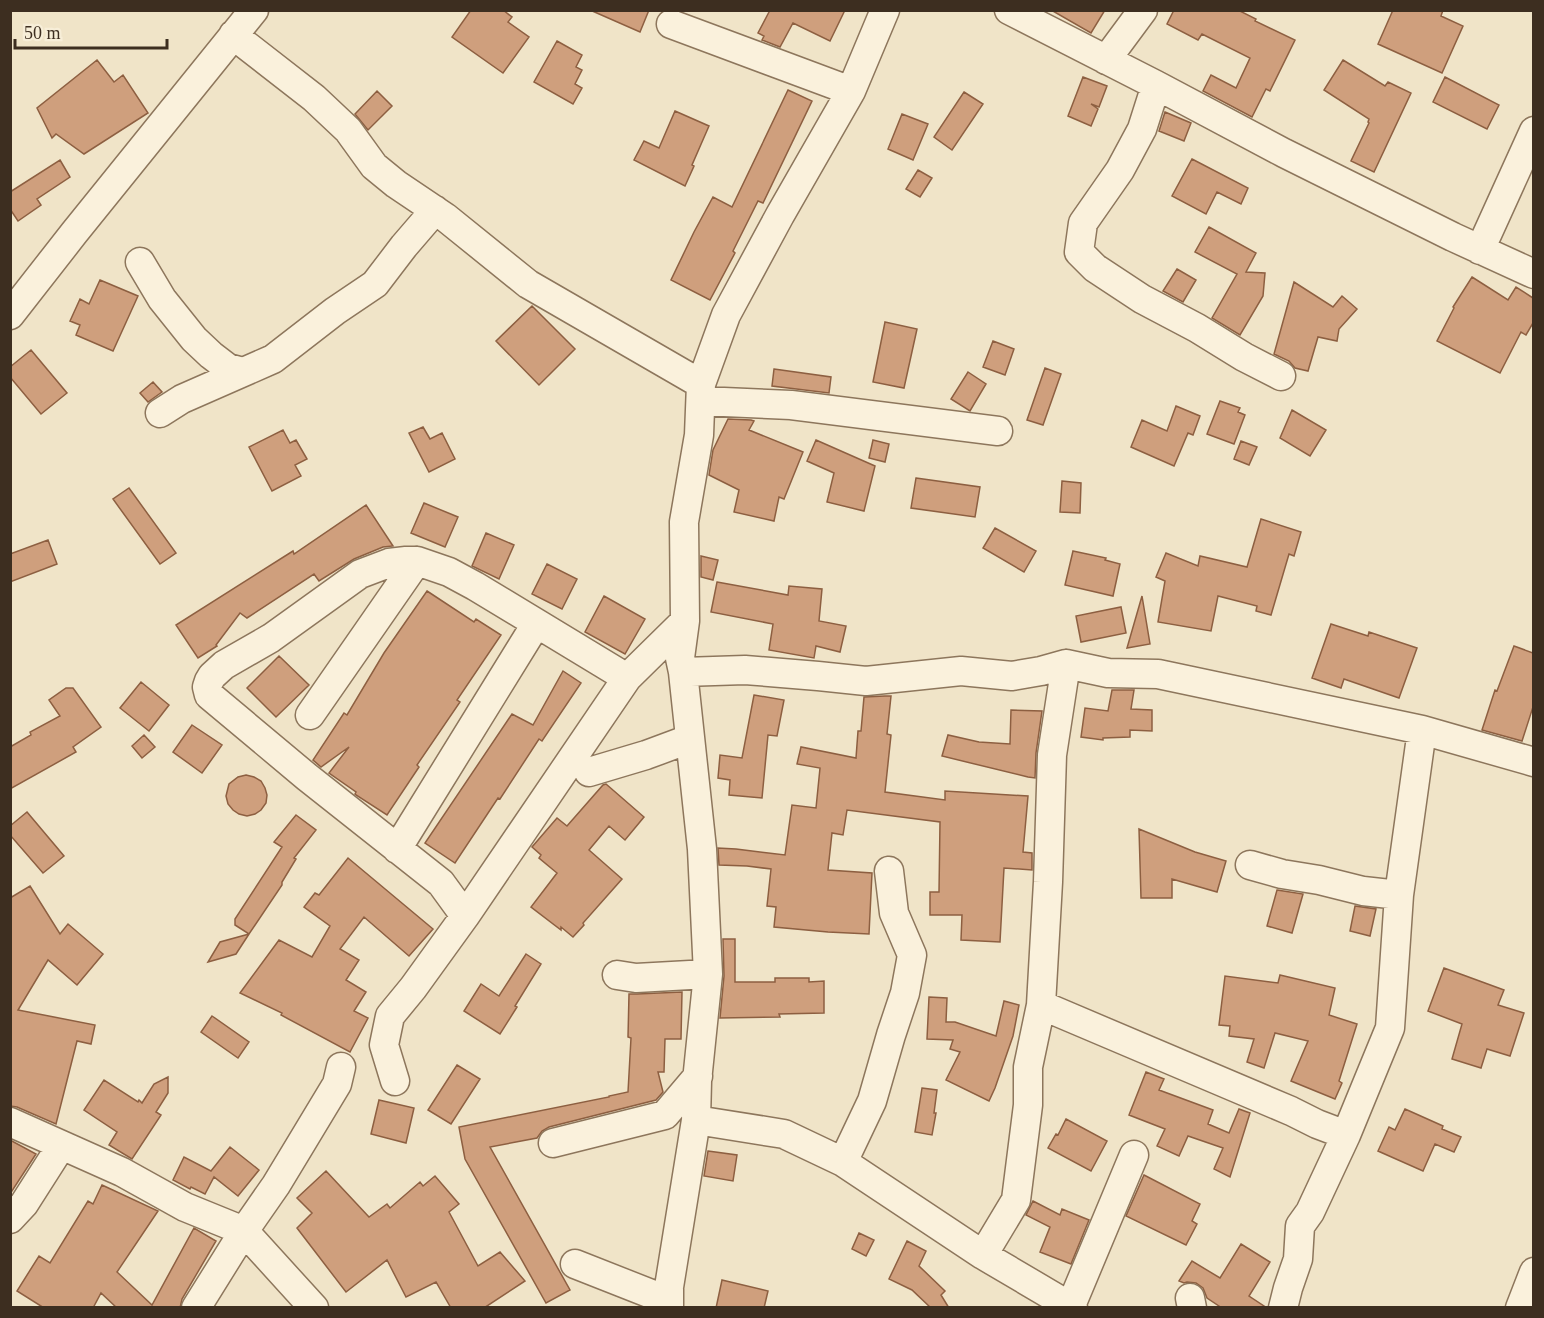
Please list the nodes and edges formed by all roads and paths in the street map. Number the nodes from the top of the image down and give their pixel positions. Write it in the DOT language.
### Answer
graph roads {
  1 [pos="254,10"];
  2 [pos="885,10"];
  3 [pos="1009,10"];
  4 [pos="1143,10"];
  5 [pos="671,24"];
  6 [pos="233,35"];
  7 [pos="1106,60"];
  8 [pos="1156,85"];
  9 [pos="851,91"];
  10 [pos="1533,130"];
  11 [pos="435,210"];
  12 [pos="1480,250"];
  13 [pos="140,262"];
  14 [pos="1533,274"];
  15 [pos="10,315"];
  16 [pos="243,372"];
  17 [pos="1281,376"];
  18 [pos="701,392"];
  19 [pos="160,413"];
  20 [pos="998,431"];
  21 [pos="417,561"];
  22 [pos="684,621"];
  23 [pos="536,624"];
  24 [pos="1066,664"];
  25 [pos="683,672"];
  26 [pos="627,678"];
  27 [pos="310,715"];
  28 [pos="1422,730"];
  29 [pos="690,739"];
  30 [pos="1533,762"];
  31 [pos="589,772"];
  32 [pos="397,849"];
  33 [pos="1250,865"];
  34 [pos="889,871"];
  35 [pos="1400,895"];
  36 [pos="465,916"];
  37 [pos="708,974"];
  38 [pos="617,975"];
  39 [pos="1041,1005"];
  40 [pos="341,1067"];
  41 [pos="698,1076"];
  42 [pos="395,1082"];
  43 [pos="696,1120"];
  44 [pos="10,1122"];
  45 [pos="1346,1135"];
  46 [pos="553,1143"];
  47 [pos="62,1146"];
  48 [pos="1134,1155"];
  49 [pos="843,1162"];
  50 [pos="10,1219"];
  51 [pos="244,1231"];
  52 [pos="983,1255"];
  53 [pos="575,1264"];
  54 [pos="669,1304"];
  55 [pos="1072,1307"];
  56 [pos="196,1308"];
  57 [pos="314,1308"];
  58 [pos="1283,1308"];
  1 -- 6 [label="street"];
  2 -- 9 [label="street"];
  3 -- 7 [label="street"];
  4 -- 7 [label="street"];
  5 -- 9 [label="street"];
  6 -- 11 [label="street"];
  6 -- 15 [label="street"];
  7 -- 8 [label="street"];
  8 -- 12 [label="street"];
  8 -- 17 [label="street"];
  9 -- 18 [label="street"];
  10 -- 12 [label="street"];
  11 -- 16 [label="street"];
  11 -- 18 [label="street"];
  12 -- 14 [label="street"];
  13 -- 16 [label="street"];
  16 -- 19 [label="street"];
  18 -- 20 [label="street"];
  18 -- 22 [label="street"];
  21 -- 23 [label="street"];
  21 -- 27 [label="street"];
  21 -- 32 [label="street"];
  22 -- 25 [label="street"];
  22 -- 26 [label="street"];
  23 -- 26 [label="street"];
  23 -- 32 [label="street"];
  24 -- 25 [label="street"];
  24 -- 28 [label="street"];
  24 -- 39 [label="street"];
  25 -- 29 [label="street"];
  26 -- 36 [label="street"];
  28 -- 30 [label="street"];
  28 -- 35 [label="street"];
  29 -- 31 [label="street"];
  29 -- 37 [label="street"];
  32 -- 36 [label="street"];
  33 -- 35 [label="street"];
  34 -- 49 [label="street"];
  35 -- 45 [label="street"];
  36 -- 42 [label="street"];
  37 -- 38 [label="street"];
  37 -- 41 [label="street"];
  39 -- 45 [label="street"];
  39 -- 52 [label="street"];
  40 -- 51 [label="street"];
  41 -- 43 [label="street"];
  41 -- 46 [label="street"];
  43 -- 49 [label="street"];
  43 -- 54 [label="street"];
  44 -- 47 [label="street"];
  45 -- 58 [label="street"];
  47 -- 50 [label="street"];
  47 -- 51 [label="street"];
  48 -- 55 [label="street"];
  49 -- 52 [label="street"];
  51 -- 56 [label="street"];
  51 -- 57 [label="street"];
  52 -- 55 [label="street"];
  53 -- 54 [label="street"];
}
